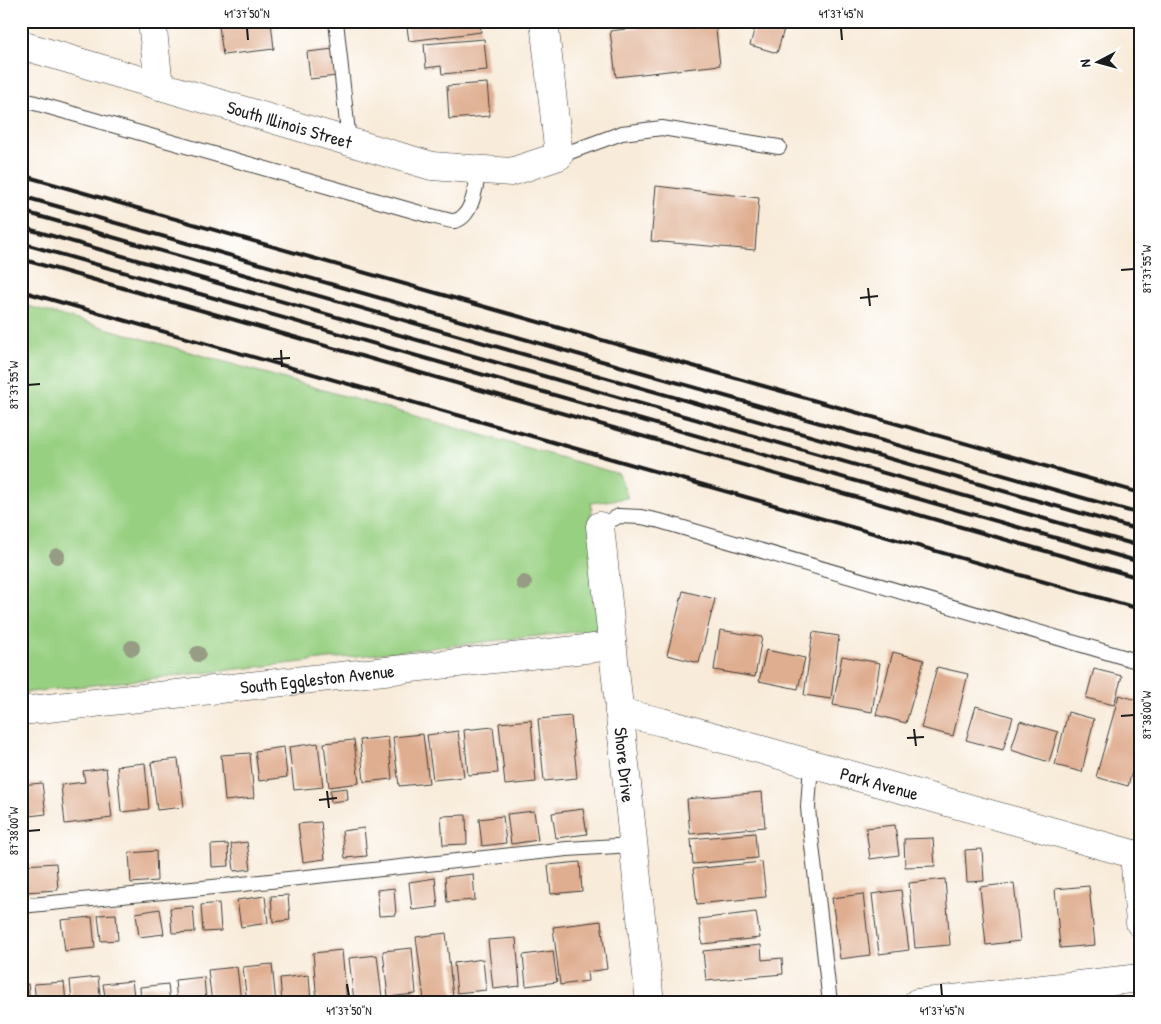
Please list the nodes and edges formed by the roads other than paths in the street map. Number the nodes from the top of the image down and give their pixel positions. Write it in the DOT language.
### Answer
graph roads {
  1 [pos="152,21"];
  2 [pos="336,21"];
  3 [pos="544,21"];
  4 [pos="21,45"];
  5 [pos="159,86"];
  6 [pos="21,99"];
  7 [pos="349,142"];
  8 [pos="779,147"];
  9 [pos="559,156"];
  10 [pos="479,170"];
  11 [pos="600,526"];
  12 [pos="612,646"];
  13 [pos="1140,662"];
  14 [pos="21,710"];
  15 [pos="619,712"];
  16 [pos="811,764"];
  17 [pos="633,845"];
  18 [pos="1137,855"];
  19 [pos="21,906"];
  20 [pos="1140,924"];
  21 [pos="1140,978"];
  22 [pos="650,1003"];
  23 [pos="830,1003"];
  24 [pos="916,1003"];
  1 -- 5 [label="street"];
  2 -- 7 [label="lane"];
  3 -- 9 [label="street"];
  4 -- 5 [label="street, South Illinois Street"];
  5 -- 7 [label="street, South Illinois Street"];
  6 -- 10 [label="lane"];
  7 -- 10 [label="street, South Illinois Street"];
  8 -- 9 [label="lane"];
  9 -- 10 [label="street, South Illinois Street"];
  11 -- 12 [label="street, Shore Drive"];
  11 -- 13 [label="lane"];
  12 -- 14 [label="street, South Eggleston Avenue"];
  12 -- 15 [label="street, Shore Drive"];
  15 -- 16 [label="street, Park Avenue"];
  15 -- 17 [label="street, Shore Drive"];
  16 -- 18 [label="street, Park Avenue"];
  16 -- 23 [label="lane"];
  17 -- 19 [label="lane"];
  17 -- 22 [label="street, Shore Drive"];
  18 -- 20 [label="street"];
  21 -- 24 [label="street"];
}
